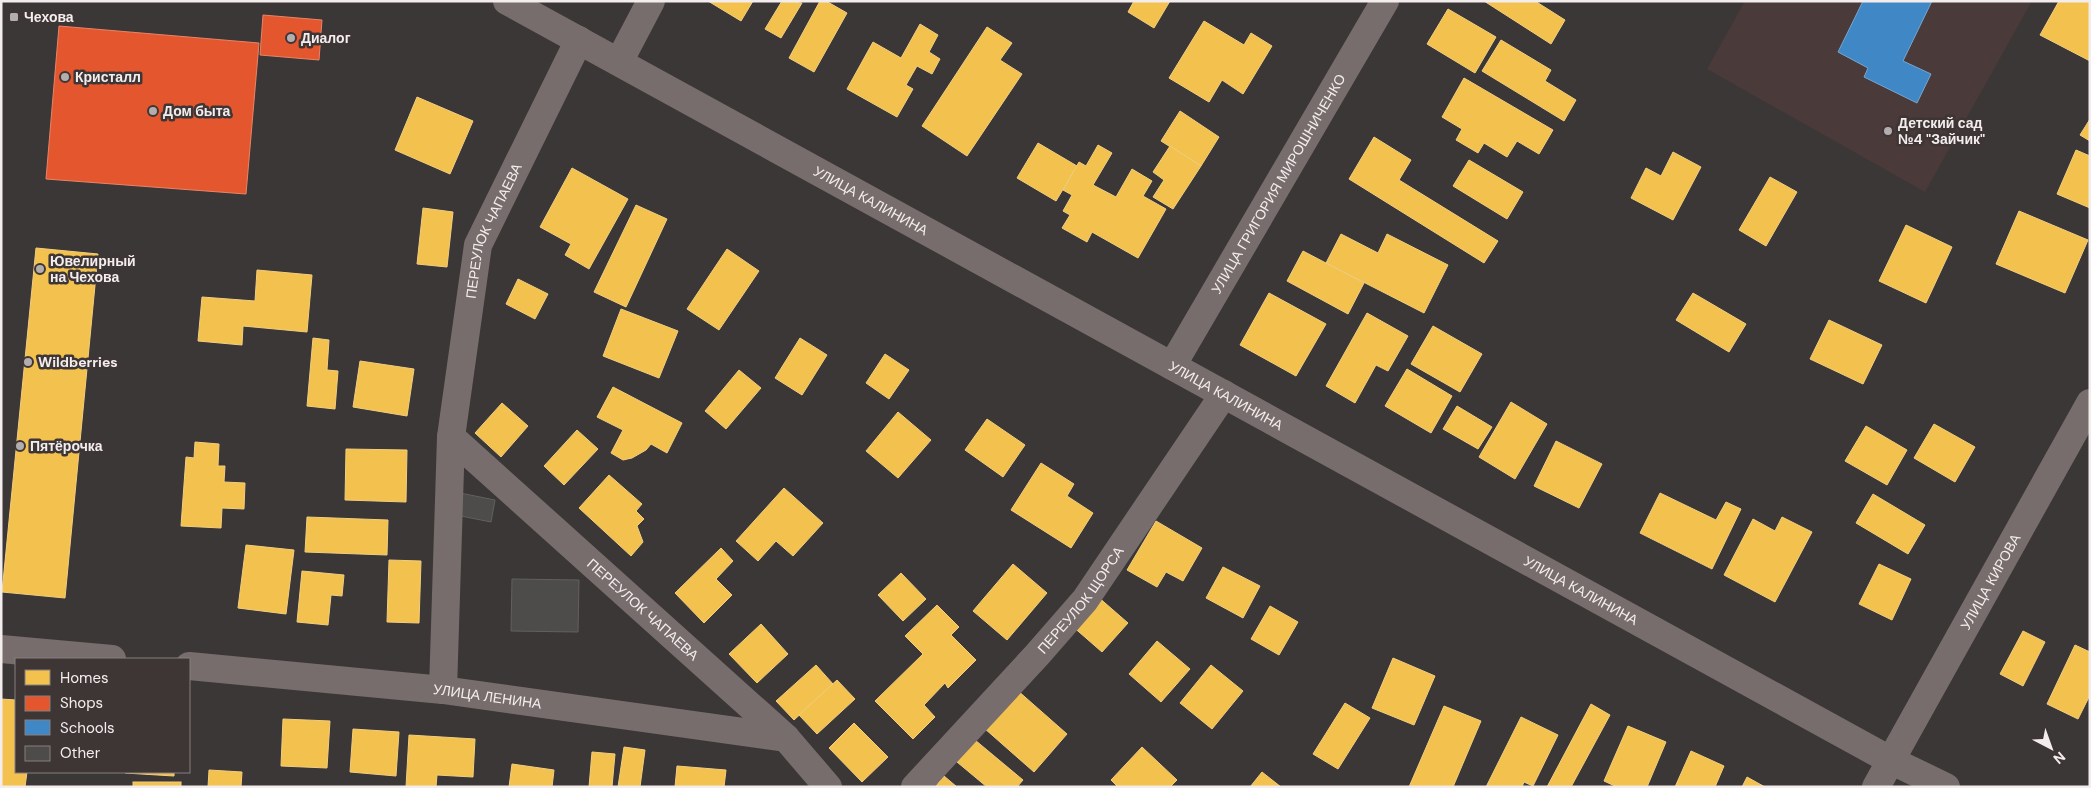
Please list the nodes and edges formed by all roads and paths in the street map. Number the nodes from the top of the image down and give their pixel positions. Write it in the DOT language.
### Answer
graph roads {
  1 [pos="507,1"];
  2 [pos="651,1"];
  3 [pos="1385,1"];
  4 [pos="579,40"];
  5 [pos="619,62"];
  6 [pos="1172,366"];
  7 [pos="1224,394"];
  8 [pos="2090,403"];
  9 [pos="450,437"];
  10 [pos="1,649"];
  11 [pos="101,658"];
  12 [pos="190,666"];
  13 [pos="442,690"];
  14 [pos="786,738"];
  15 [pos="1890,760"];
  16 [pos="828,787"];
  17 [pos="915,787"];
  18 [pos="1876,787"];
  19 [pos="1946,787"];
  1 -- 4 [label="street, УЛИЦА КАЛИНИНА"];
  2 -- 5 [label="street"];
  3 -- 6 [label="street, УЛИЦА ГРИГОРИЯ МИРОШНИЧЕНКО"];
  4 -- 5 [label="street, УЛИЦА КАЛИНИНА"];
  4 -- 9 [label="street, ПЕРЕУЛОК ЧАПАЕВА"];
  5 -- 6 [label="street, УЛИЦА КАЛИНИНА"];
  6 -- 7 [label="street, УЛИЦА КАЛИНИНА"];
  7 -- 15 [label="street, УЛИЦА КАЛИНИНА"];
  7 -- 17 [label="street, ПЕРЕУЛОК ЩОРСА"];
  8 -- 15 [label="street, УЛИЦА КИРОВА"];
  9 -- 13 [label="street, ПЕРЕУЛОК ЧАПАЕВА"];
  9 -- 14 [label="street, ПЕРЕУЛОК ЧАПАЕВА"];
  10 -- 11 [label="street"];
  12 -- 13 [label="street, УЛИЦА ЛЕНИНА"];
  13 -- 14 [label="street, УЛИЦА ЛЕНИНА"];
  14 -- 16 [label="street, ПЕРЕУЛОК ЧАПАЕВА"];
  15 -- 18 [label="street, УЛИЦА КИРОВА"];
  15 -- 19 [label="street, УЛИЦА КАЛИНИНА"];
}
